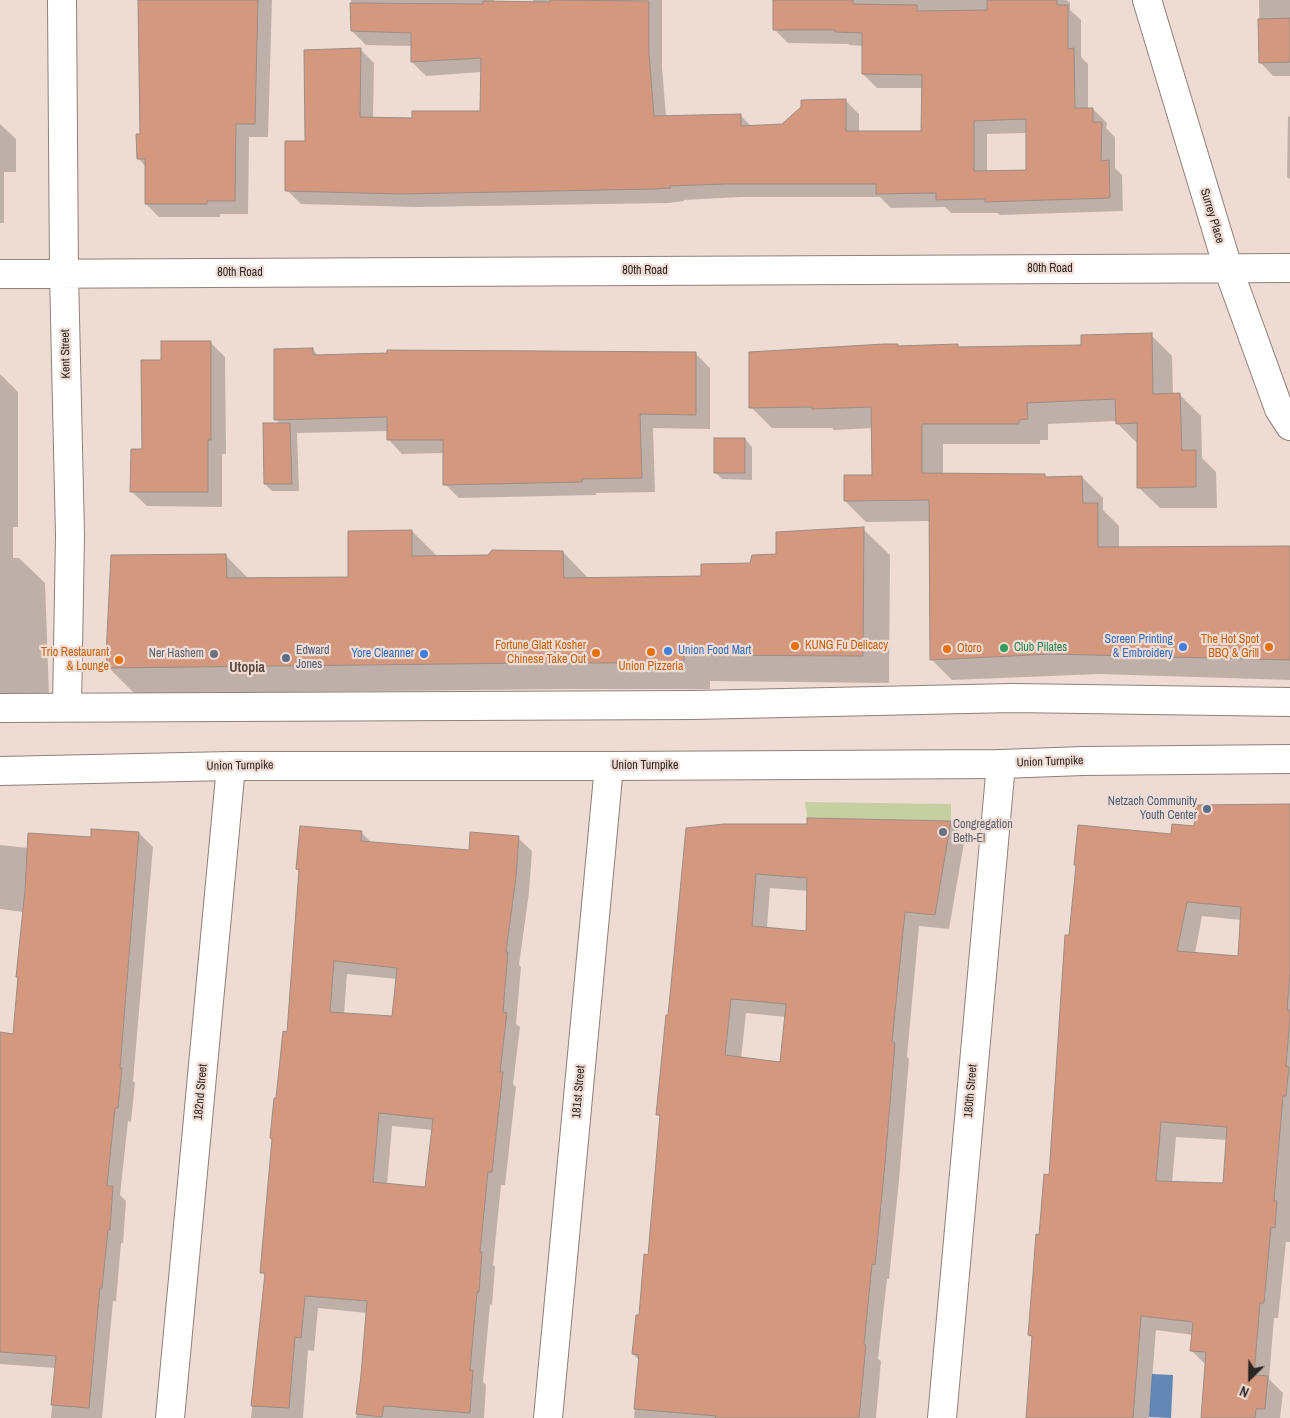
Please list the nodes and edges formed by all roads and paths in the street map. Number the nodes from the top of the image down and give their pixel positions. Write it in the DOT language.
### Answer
graph roads {
  1 [pos="62,0"];
  2 [pos="1146,0"];
  3 [pos="1228,268"];
  4 [pos="1290,268"];
  5 [pos="0,274"];
  6 [pos="64,274"];
  7 [pos="1290,426"];
  8 [pos="1290,702"];
  9 [pos="67,707"];
  10 [pos="0,708"];
  11 [pos="1290,759"];
  12 [pos="1001,764"];
  13 [pos="231,766"];
  14 [pos="609,766"];
  15 [pos="0,771"];
  16 [pos="170,1418"];
  17 [pos="548,1418"];
  18 [pos="942,1418"];
  1 -- 6 [label="street, Kent Street"];
  2 -- 3 [label="street, Surrey Place"];
  3 -- 4 [label="street, 80th Road"];
  3 -- 6 [label="street, 80th Road"];
  3 -- 7 [label="street, Surrey Place"];
  5 -- 6 [label="street, 80th Road"];
  6 -- 9 [label="street, Kent Street"];
  8 -- 9 [label="street"];
  9 -- 10 [label="street"];
  11 -- 12 [label="street, Union Turnpike"];
  12 -- 14 [label="street, Union Turnpike"];
  12 -- 18 [label="street, 180th Street"];
  13 -- 14 [label="street, Union Turnpike"];
  13 -- 15 [label="street, Union Turnpike"];
  13 -- 16 [label="street, 182nd Street"];
  14 -- 17 [label="street, 181st Street"];
}
